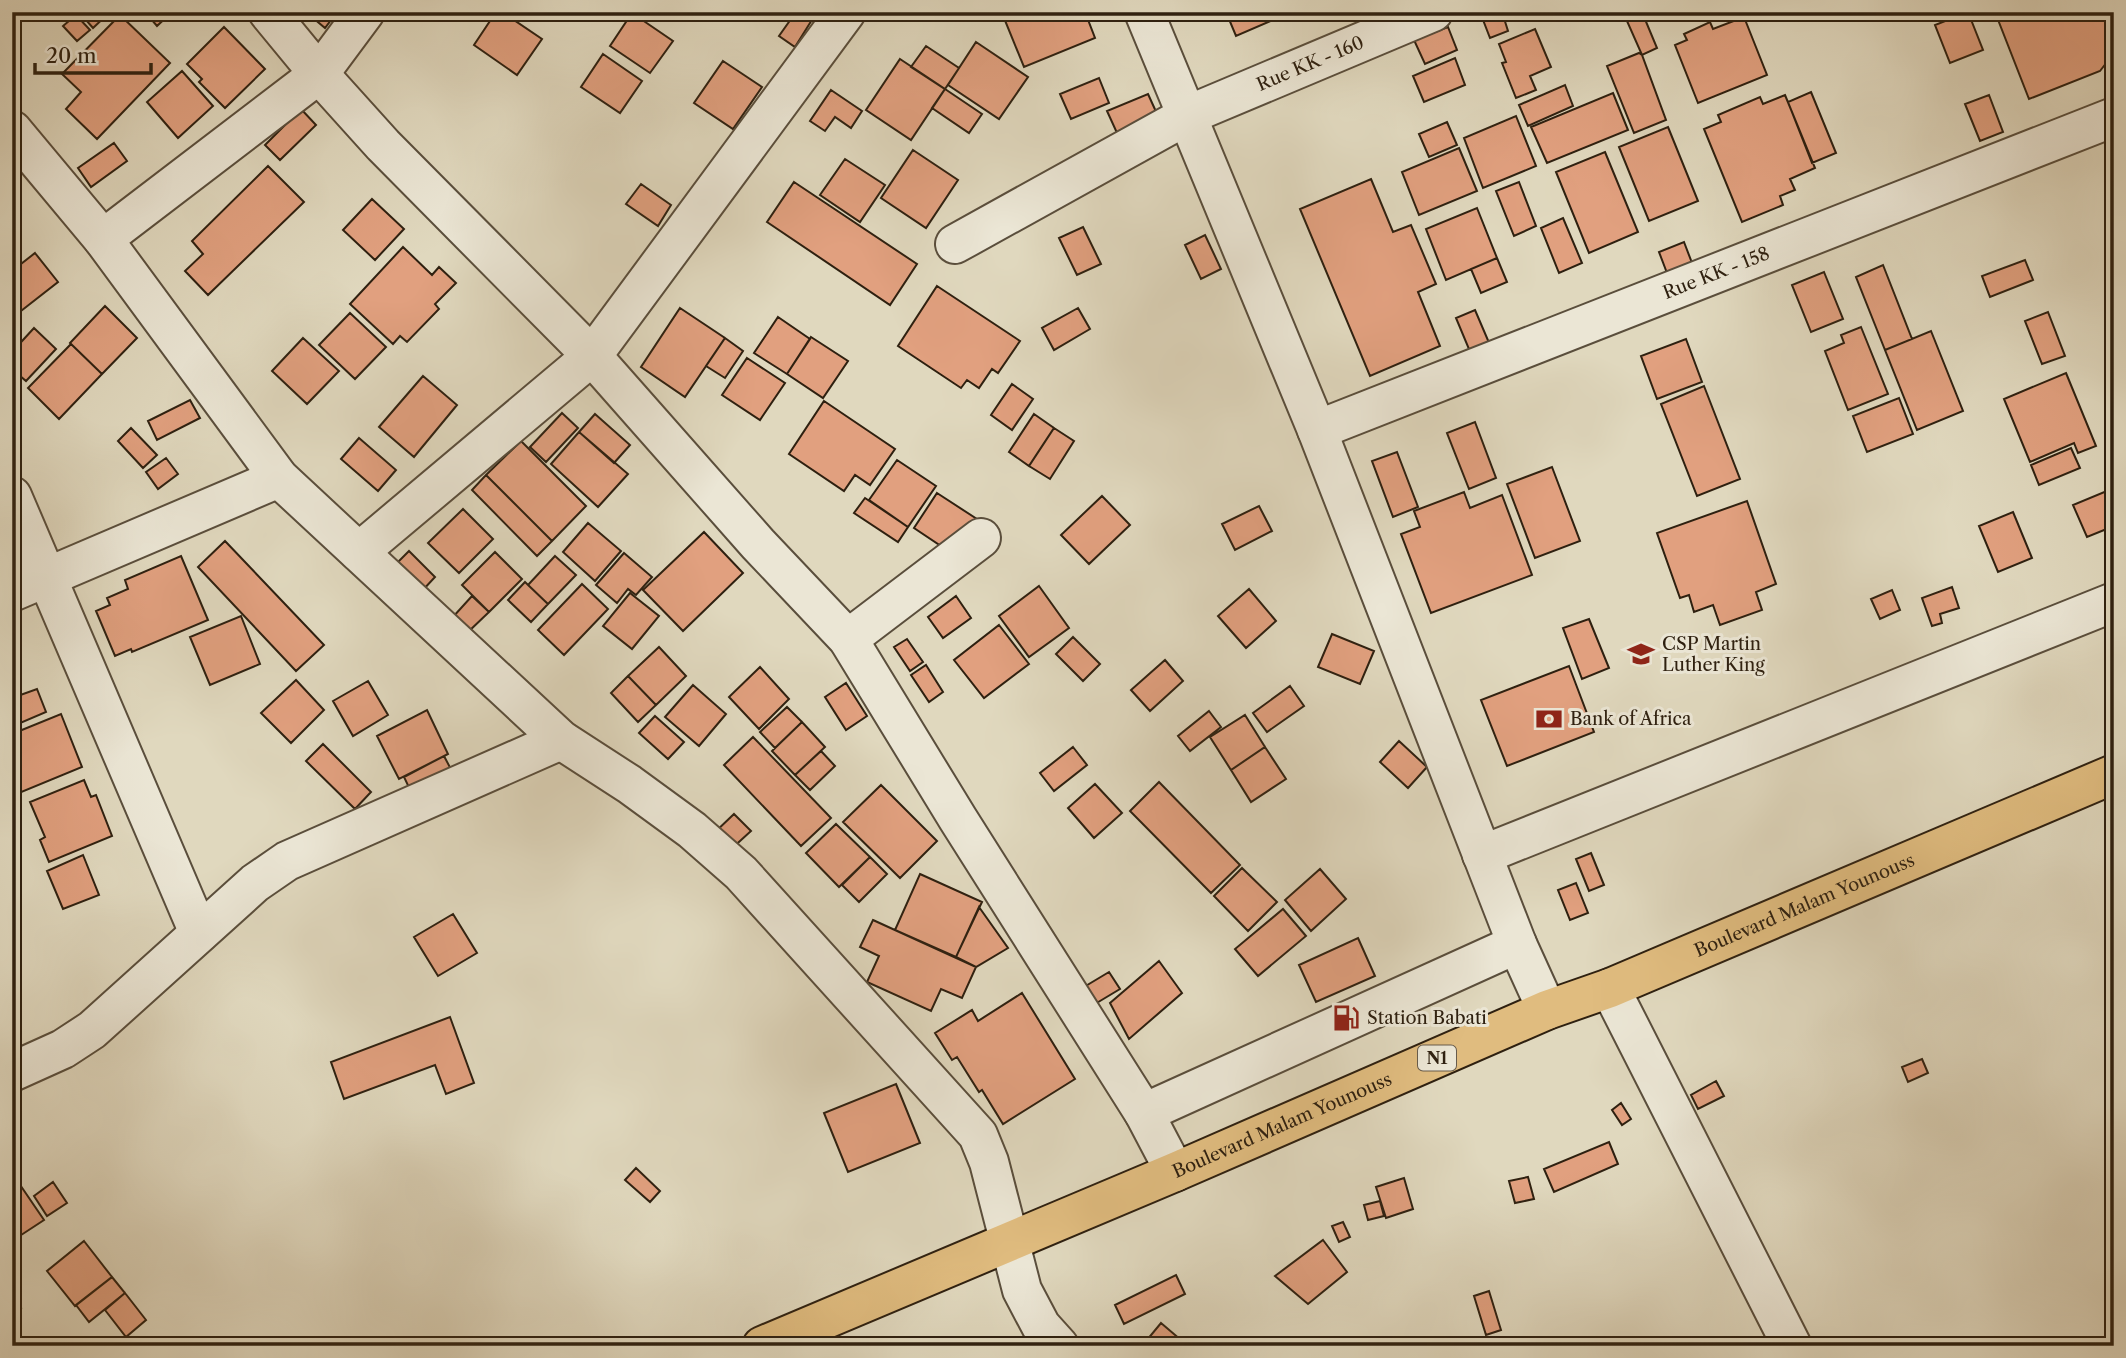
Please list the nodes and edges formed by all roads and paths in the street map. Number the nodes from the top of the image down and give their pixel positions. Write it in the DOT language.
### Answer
graph roads {
  1 [pos="268,12"];
  2 [pos="365,12"];
  3 [pos="846,12"];
  4 [pos="1144,12"];
  5 [pos="1433,12"];
  6 [pos="319,74"];
  7 [pos="1188,116"];
  8 [pos="2114,117"];
  9 [pos="16,143"];
  10 [pos="103,239"];
  11 [pos="954,244"];
  12 [pos="592,356"];
  13 [pos="1317,430"];
  14 [pos="279,478"];
  15 [pos="12,496"];
  16 [pos="981,538"];
  17 [pos="359,552"];
  18 [pos="47,577"];
  19 [pos="12,592"];
  20 [pos="2114,602"];
  21 [pos="848,639"];
  22 [pos="561,740"];
  23 [pos="2114,774"];
  24 [pos="1482,855"];
  25 [pos="199,933"];
  26 [pos="1517,944"];
  27 [pos="1610,988"];
  28 [pos="1547,1010"];
  29 [pos="12,1072"];
  30 [pos="1144,1113"];
  31 [pos="1175,1172"];
  32 [pos="1008,1242"];
  33 [pos="762,1346"];
  34 [pos="1059,1346"];
  35 [pos="1792,1346"];
  1 -- 6 [label="street"];
  2 -- 6 [label="street"];
  3 -- 12 [label="street"];
  4 -- 7 [label="street"];
  5 -- 7 [label="street, Rue KK - 160"];
  6 -- 10 [label="street"];
  6 -- 12 [label="street"];
  7 -- 11 [label="street, Rue KK - 160"];
  7 -- 13 [label="street"];
  8 -- 13 [label="street, Rue KK - 158"];
  9 -- 10 [label="street"];
  10 -- 14 [label="street"];
  12 -- 17 [label="street"];
  12 -- 21 [label="street"];
  13 -- 24 [label="street"];
  14 -- 17 [label="street"];
  14 -- 18 [label="street"];
  15 -- 18 [label="street"];
  16 -- 21 [label="street"];
  17 -- 22 [label="street"];
  18 -- 19 [label="street"];
  18 -- 25 [label="street"];
  20 -- 24 [label="street"];
  21 -- 30 [label="street"];
  22 -- 25 [label="street"];
  22 -- 32 [label="street"];
  23 -- 27 [label="main road, Boulevard Malam Younouss / N1"];
  24 -- 26 [label="street"];
  25 -- 29 [label="street"];
  26 -- 28 [label="street"];
  26 -- 30 [label="street"];
  27 -- 28 [label="main road, Boulevard Malam Younouss / N1"];
  27 -- 35 [label="street"];
  28 -- 31 [label="main road, Boulevard Malam Younouss / N1"];
  30 -- 31 [label="street"];
  31 -- 32 [label="main road, Boulevard Malam Younouss / N1"];
  32 -- 33 [label="main road, Boulevard Malam Younouss / N1"];
  32 -- 34 [label="street"];
}
